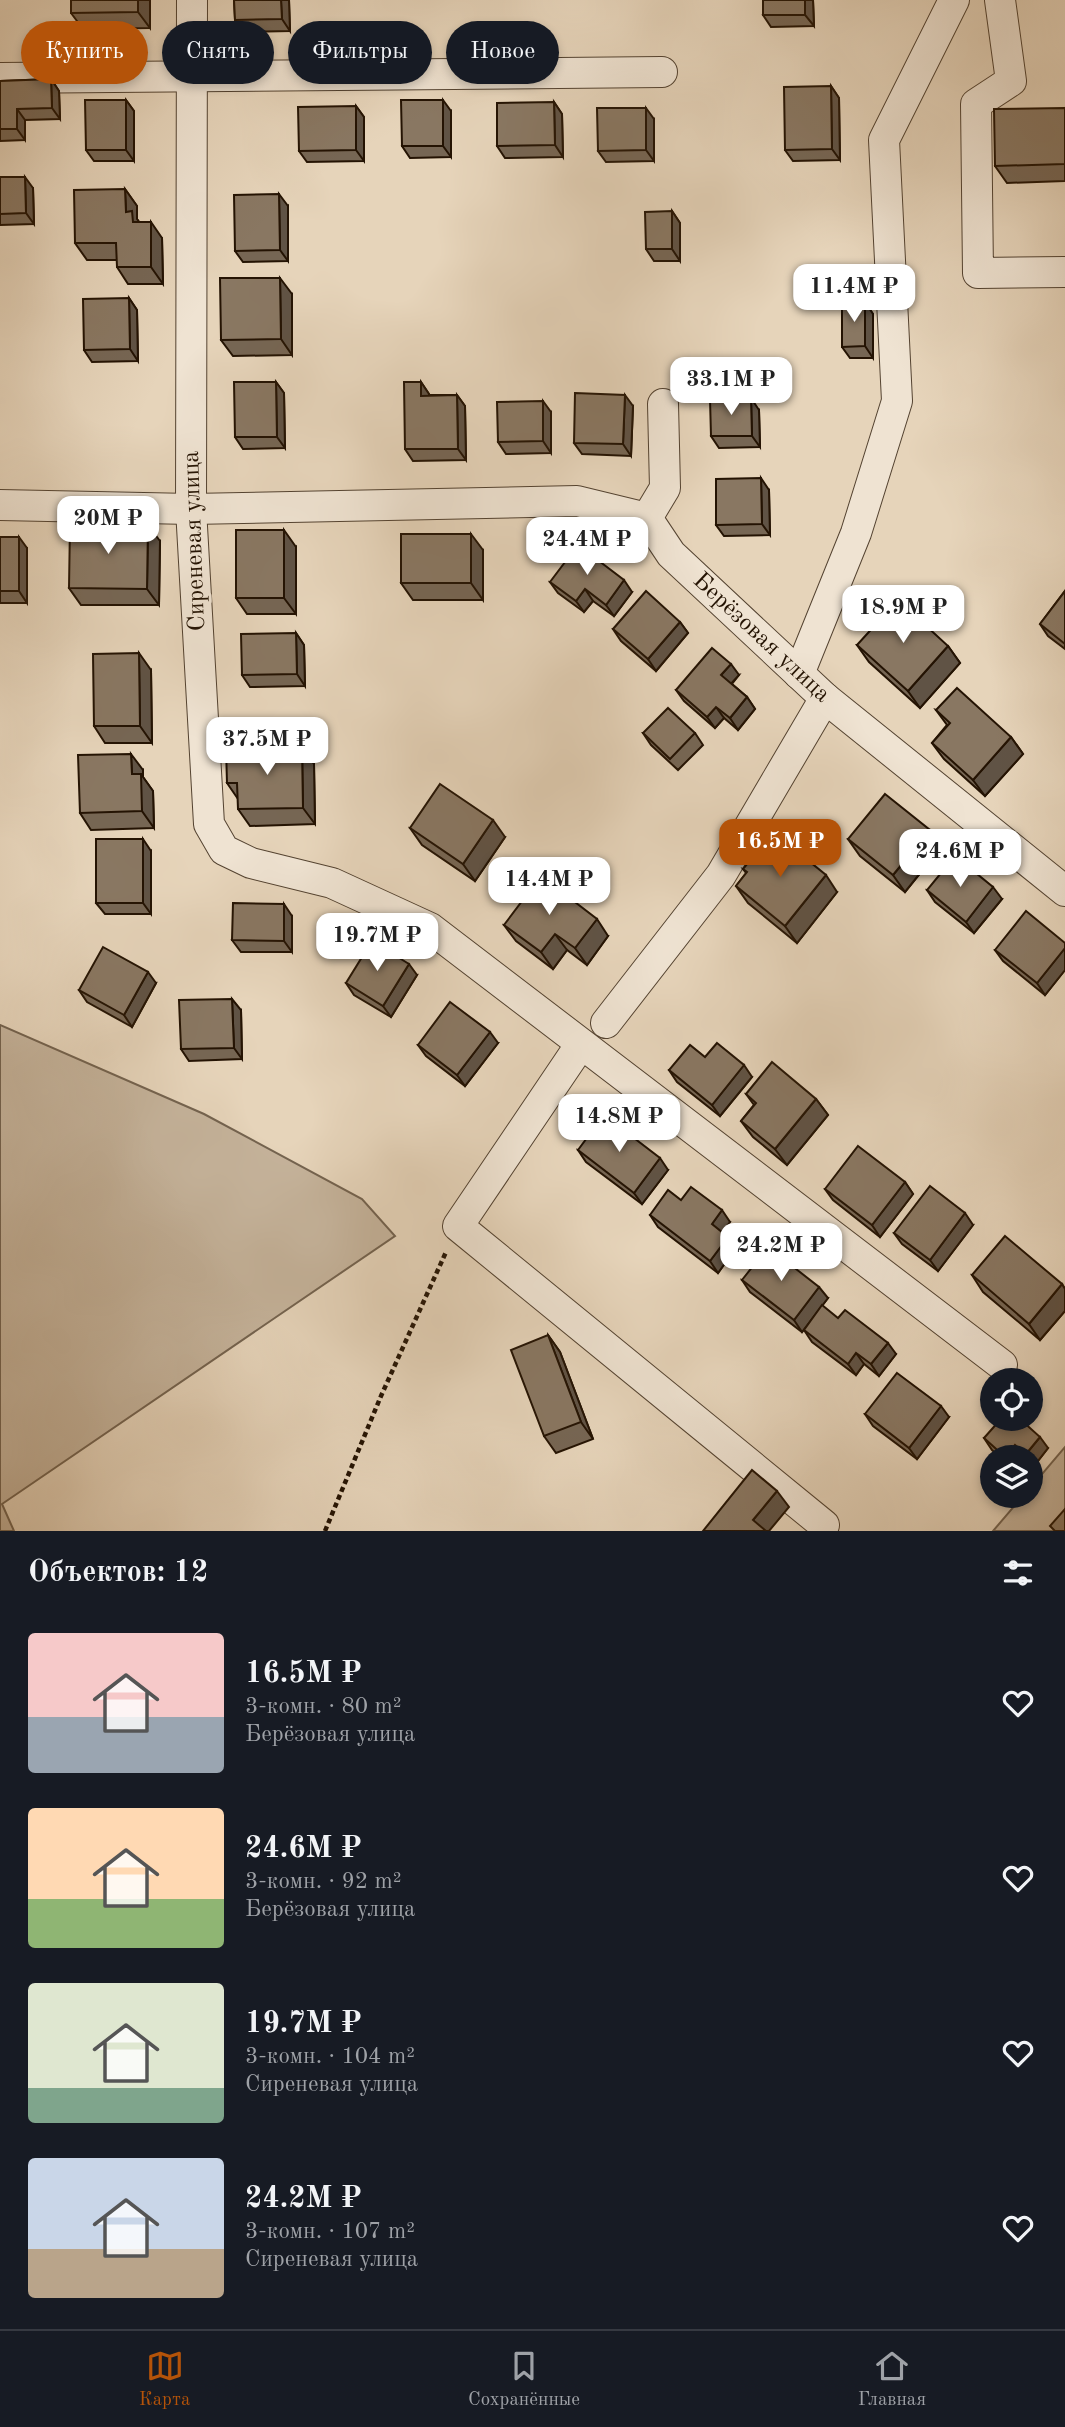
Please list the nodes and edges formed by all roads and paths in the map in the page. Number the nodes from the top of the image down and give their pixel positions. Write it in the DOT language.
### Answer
graph roads {
  1 [pos="192,0"];
  2 [pos="954,0"];
  3 [pos="1000,0"];
  4 [pos="192,21"];
  5 [pos="662,72"];
  6 [pos="274,75"];
  7 [pos="162,76"];
  8 [pos="0,78"];
  9 [pos="193,84"];
  10 [pos="1065,272"];
  11 [pos="663,404"];
  12 [pos="0,505"];
  13 [pos="191,509"];
  14 [pos="647,517"];
  15 [pos="799,674"];
  16 [pos="825,698"];
  17 [pos="1065,891"];
  18 [pos="606,1023"];
  19 [pos="581,1044"];
  20 [pos="458,1226"];
  21 [pos="1002,1365"];
  22 [pos="824,1525"];
  23 [pos="325,1531"];
  1 -- 4 [label="street, Сиреневая улица"];
  2 -- 15 [label="street"];
  3 -- 10 [label="street"];
  5 -- 6 [label="street"];
  7 -- 8 [label="street"];
  9 -- 13 [label="street, Сиреневая улица"];
  11 -- 14 [label="street"];
  12 -- 13 [label="street"];
  13 -- 14 [label="street"];
  13 -- 19 [label="street, Сиреневая улица"];
  14 -- 15 [label="street, Берёзовая улица"];
  15 -- 16 [label="street, Берёзовая улица"];
  16 -- 17 [label="street, Берёзовая улица"];
  16 -- 18 [label="street"];
  19 -- 20 [label="street"];
  19 -- 21 [label="street, Сиреневая улица"];
  20 -- 22 [label="street"];
  20 -- 23 [label="path"];
}
